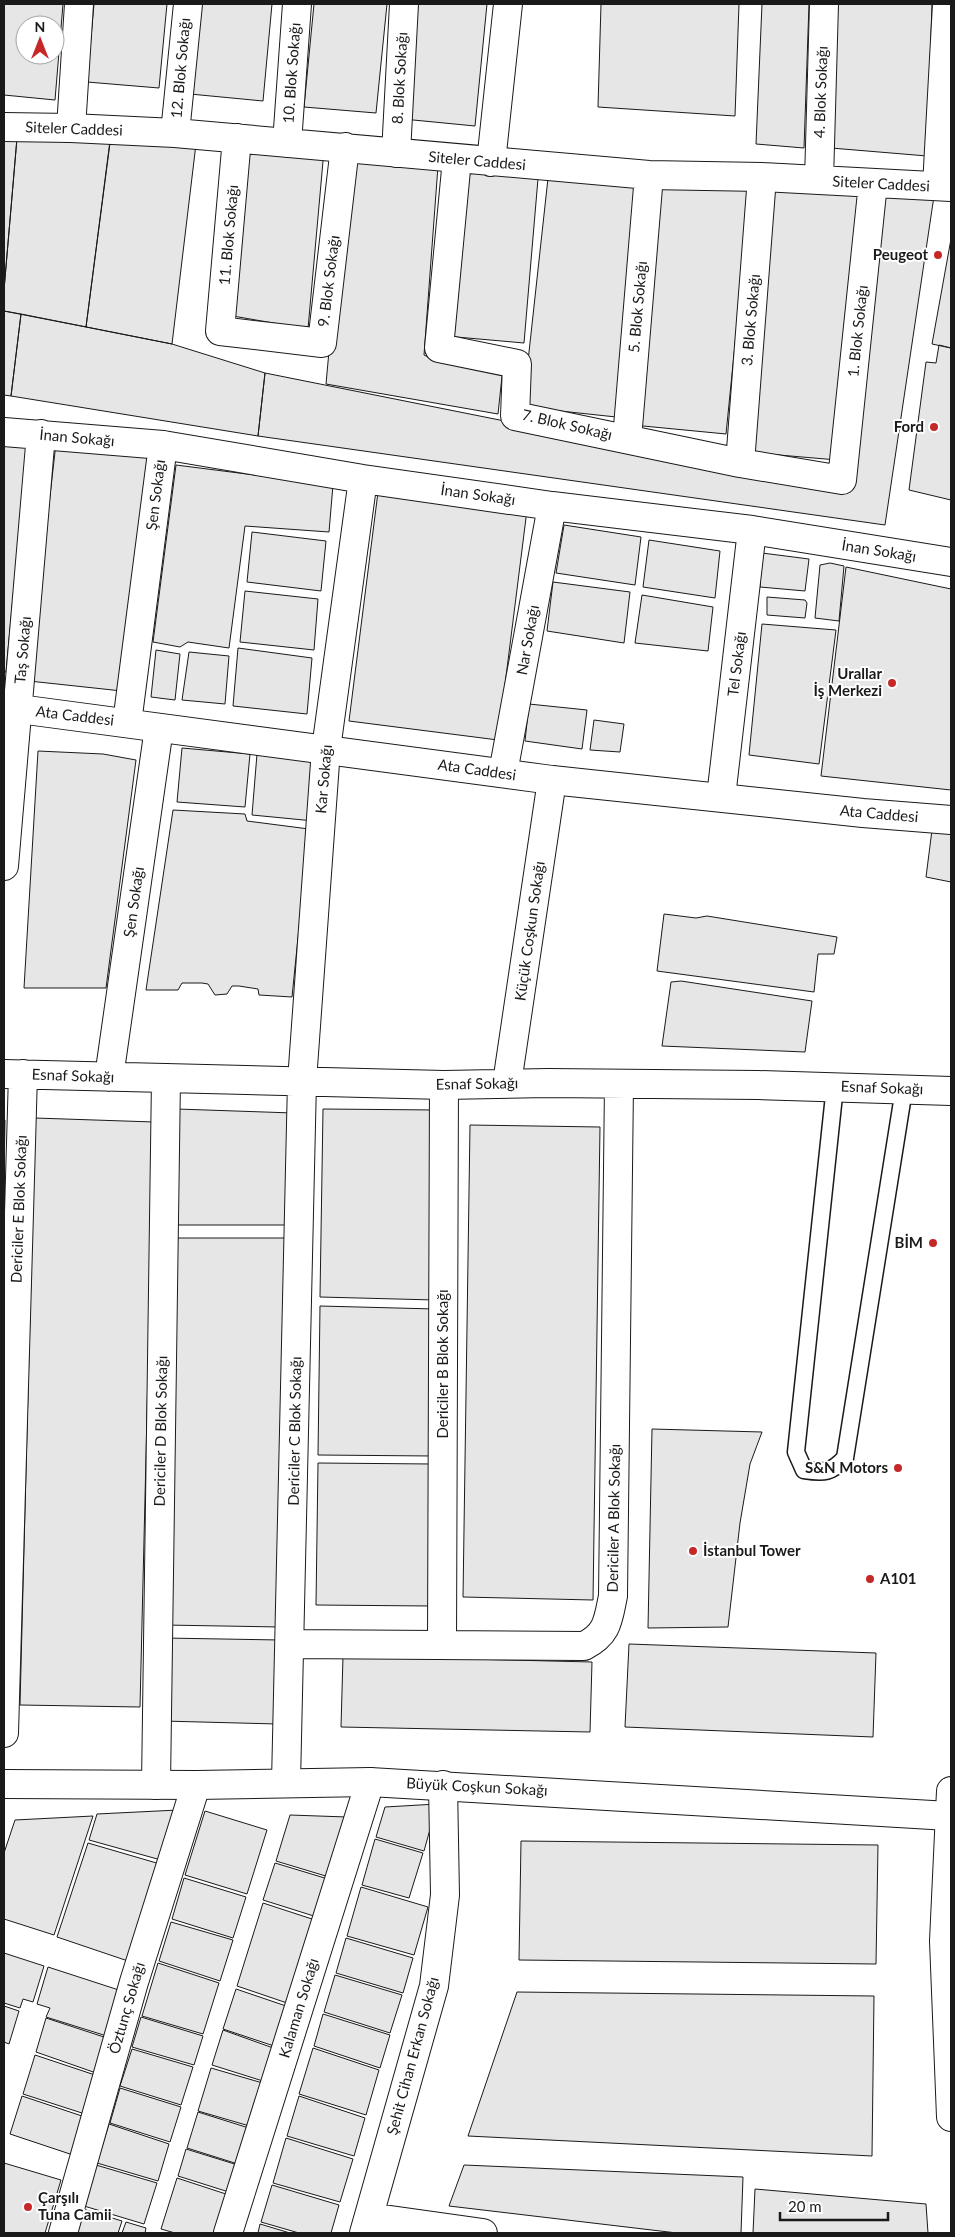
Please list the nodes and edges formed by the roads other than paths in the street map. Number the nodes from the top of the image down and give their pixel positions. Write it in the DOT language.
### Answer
graph roads {
  1 [pos="79,4"];
  2 [pos="188,4"];
  3 [pos="297,4"];
  4 [pos="404,4"];
  5 [pos="508,4"];
  6 [pos="824,4"];
  7 [pos="947,4"];
  8 [pos="4,127"];
  9 [pos="71,128"];
  10 [pos="175,133"];
  11 [pos="237,138"];
  12 [pos="287,143"];
  13 [pos="345,147"];
  14 [pos="396,153"];
  15 [pos="457,159"];
  16 [pos="491,162"];
  17 [pos="649,175"];
  18 [pos="762,178"];
  19 [pos="818,180"];
  20 [pos="874,183"];
  21 [pos="944,187"];
  22 [pos="220,332"];
  23 [pos="4,432"];
  24 [pos="41,434"];
  25 [pos="627,438"];
  26 [pos="163,445"];
  27 [pos="740,463"];
  28 [pos="362,479"];
  29 [pos="842,480"];
  30 [pos="552,506"];
  31 [pos="752,530"];
  32 [pos="951,562"];
  33 [pos="11,708"];
  34 [pos="127,723"];
  35 [pos="159,728"];
  36 [pos="326,749"];
  37 [pos="503,773"];
  38 [pos="552,780"];
  39 [pos="721,797"];
  40 [pos="951,820"];
  41 [pos="4,866"];
  42 [pos="13,1074"];
  43 [pos="109,1077"];
  44 [pos="166,1078"];
  45 [pos="302,1081"];
  46 [pos="508,1083"];
  47 [pos="619,1084"];
  48 [pos="444,1085"];
  49 [pos="835,1086"];
  50 [pos="904,1089"];
  51 [pos="951,1091"];
  52 [pos="290,1644"];
  53 [pos="442,1644"];
  54 [pos="4,1733"];
  55 [pos="286,1782"];
  56 [pos="370,1782"];
  57 [pos="4,1784"];
  58 [pos="156,1785"];
  59 [pos="196,1785"];
  60 [pos="443,1785"];
  61 [pos="951,1808"];
  62 [pos="951,2117"];
  63 [pos="367,2225"];
  64 [pos="63,2233"];
  65 [pos="228,2233"];
  66 [pos="483,2233"];
  1 -- 9 [label="street"];
  2 -- 10 [label="street, 12. Blok Sokağı"];
  3 -- 12 [label="street, 10. Blok Sokağı"];
  4 -- 14 [label="street, 8. Blok Sokağı"];
  5 -- 16 [label="street"];
  6 -- 19 [label="street, 4. Blok Sokağı"];
  7 -- 21 [label="street"];
  8 -- 9 [label="street, Siteler Caddesi"];
  9 -- 10 [label="street, Siteler Caddesi"];
  10 -- 11 [label="street, Siteler Caddesi"];
  11 -- 12 [label="street, Siteler Caddesi"];
  11 -- 22 [label="street, 11. Blok Sokağı"];
  12 -- 13 [label="street, Siteler Caddesi"];
  13 -- 14 [label="street, Siteler Caddesi"];
  13 -- 22 [label="street, 9. Blok Sokağı"];
  14 -- 15 [label="street, Siteler Caddesi"];
  15 -- 16 [label="street, Siteler Caddesi"];
  15 -- 25 [label="street, 7. Blok Sokağı"];
  16 -- 17 [label="street, Siteler Caddesi"];
  17 -- 18 [label="street, Siteler Caddesi"];
  17 -- 25 [label="street, 5. Blok Sokağı"];
  18 -- 19 [label="street, Siteler Caddesi"];
  18 -- 27 [label="street, 3. Blok Sokağı"];
  19 -- 20 [label="street, Siteler Caddesi"];
  20 -- 21 [label="street, Siteler Caddesi"];
  20 -- 29 [label="street, 1. Blok Sokağı"];
  23 -- 24 [label="street, İnan Sokağı"];
  24 -- 26 [label="street, İnan Sokağı"];
  24 -- 33 [label="street, Taş Sokağı"];
  25 -- 27 [label="street, 7. Blok Sokağı"];
  26 -- 28 [label="street, İnan Sokağı"];
  26 -- 34 [label="street, Şen Sokağı"];
  27 -- 29 [label="street, 7. Blok Sokağı"];
  28 -- 30 [label="street, İnan Sokağı"];
  28 -- 36 [label="street, Kar Sokağı"];
  30 -- 31 [label="street, İnan Sokağı"];
  30 -- 37 [label="street, Nar Sokağı"];
  31 -- 32 [label="street, İnan Sokağı"];
  31 -- 39 [label="street, Tel Sokağı"];
  33 -- 34 [label="street, Ata Caddesi"];
  33 -- 41 [label="street, Taş Sokağı"];
  34 -- 35 [label="street, Ata Caddesi"];
  35 -- 36 [label="street, Ata Caddesi"];
  35 -- 43 [label="street, Şen Sokağı"];
  36 -- 37 [label="street, Ata Caddesi"];
  36 -- 45 [label="street, Kar Sokağı"];
  37 -- 38 [label="street, Ata Caddesi"];
  38 -- 39 [label="street, Ata Caddesi"];
  38 -- 46 [label="street, Küçük Coşkun Sokağı"];
  39 -- 40 [label="street, Ata Caddesi"];
  42 -- 43 [label="street, Esnaf Sokağı"];
  42 -- 54 [label="street, Dericiler E Blok Sokağı"];
  43 -- 44 [label="street, Esnaf Sokağı"];
  44 -- 45 [label="street, Esnaf Sokağı"];
  44 -- 58 [label="street, Dericiler D Blok Sokağı"];
  45 -- 48 [label="street, Esnaf Sokağı"];
  45 -- 52 [label="street, Dericiler C Blok Sokağı"];
  46 -- 47 [label="street, Esnaf Sokağı"];
  46 -- 48 [label="street, Esnaf Sokağı"];
  47 -- 49 [label="street, Esnaf Sokağı"];
  47 -- 53 [label="street, Dericiler A Blok Sokağı"];
  48 -- 53 [label="street, Dericiler B Blok Sokağı"];
  49 -- 50 [label="street, Esnaf Sokağı"];
  49 -- 50 [label="lane"];
  50 -- 51 [label="street, Esnaf Sokağı"];
  52 -- 53 [label="street, Dericiler A Blok Sokağı"];
  52 -- 55 [label="street, Dericiler C Blok Sokağı"];
  55 -- 56 [label="street, Büyük Coşkun Sokağı"];
  55 -- 59 [label="street, Büyük Coşkun Sokağı"];
  56 -- 60 [label="street, Büyük Coşkun Sokağı"];
  56 -- 65 [label="street, Kalaman Sokağı"];
  57 -- 58 [label="street, Büyük Coşkun Sokağı"];
  58 -- 59 [label="street, Büyük Coşkun Sokağı"];
  59 -- 64 [label="street, Öztunç Sokağı"];
  60 -- 61 [label="street, Büyük Coşkun Sokağı"];
  60 -- 63 [label="street, Şehit Cihan Erkan Sokağı"];
  61 -- 62 [label="street"];
  63 -- 66 [label="street"];
}
